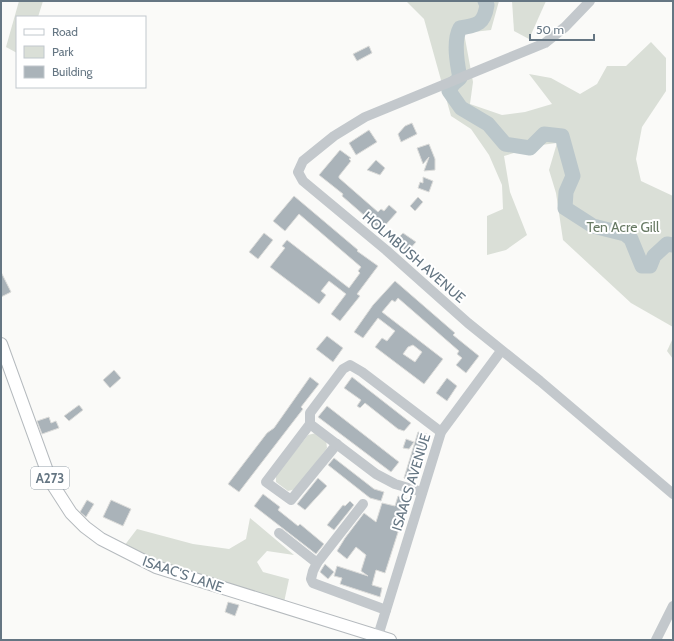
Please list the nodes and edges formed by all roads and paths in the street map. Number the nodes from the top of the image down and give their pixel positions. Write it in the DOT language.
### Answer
graph roads {
  1 [pos="590,1"];
  2 [pos="1,344"];
  3 [pos="502,351"];
  4 [pos="310,424"];
  5 [pos="441,432"];
  6 [pos="336,444"];
  7 [pos="422,492"];
  8 [pos="673,494"];
  9 [pos="363,504"];
  10 [pos="279,533"];
  11 [pos="317,563"];
  12 [pos="673,606"];
  13 [pos="386,610"];
  14 [pos="378,636"];
  15 [pos="390,640"];
  16 [pos="656,640"];
  1 -- 3 [label="street, HOLMBUSH AVENUE"];
  2 -- 14 [label="main road, ISAAC'S LANE / A273"];
  3 -- 5 [label="street, ISAACS AVENUE"];
  3 -- 8 [label="street, HOLMBUSH AVENUE"];
  4 -- 5 [label="street"];
  4 -- 6 [label="street"];
  4 -- 6 [label="street"];
  5 -- 7 [label="street, ISAACS AVENUE"];
  6 -- 7 [label="street"];
  7 -- 13 [label="street, ISAACS AVENUE"];
  9 -- 11 [label="street"];
  10 -- 11 [label="street"];
  11 -- 13 [label="street"];
  12 -- 16 [label="street"];
  13 -- 14 [label="street, ISAACS AVENUE"];
  14 -- 15 [label="main road, ISAAC'S LANE / A273"];
}
